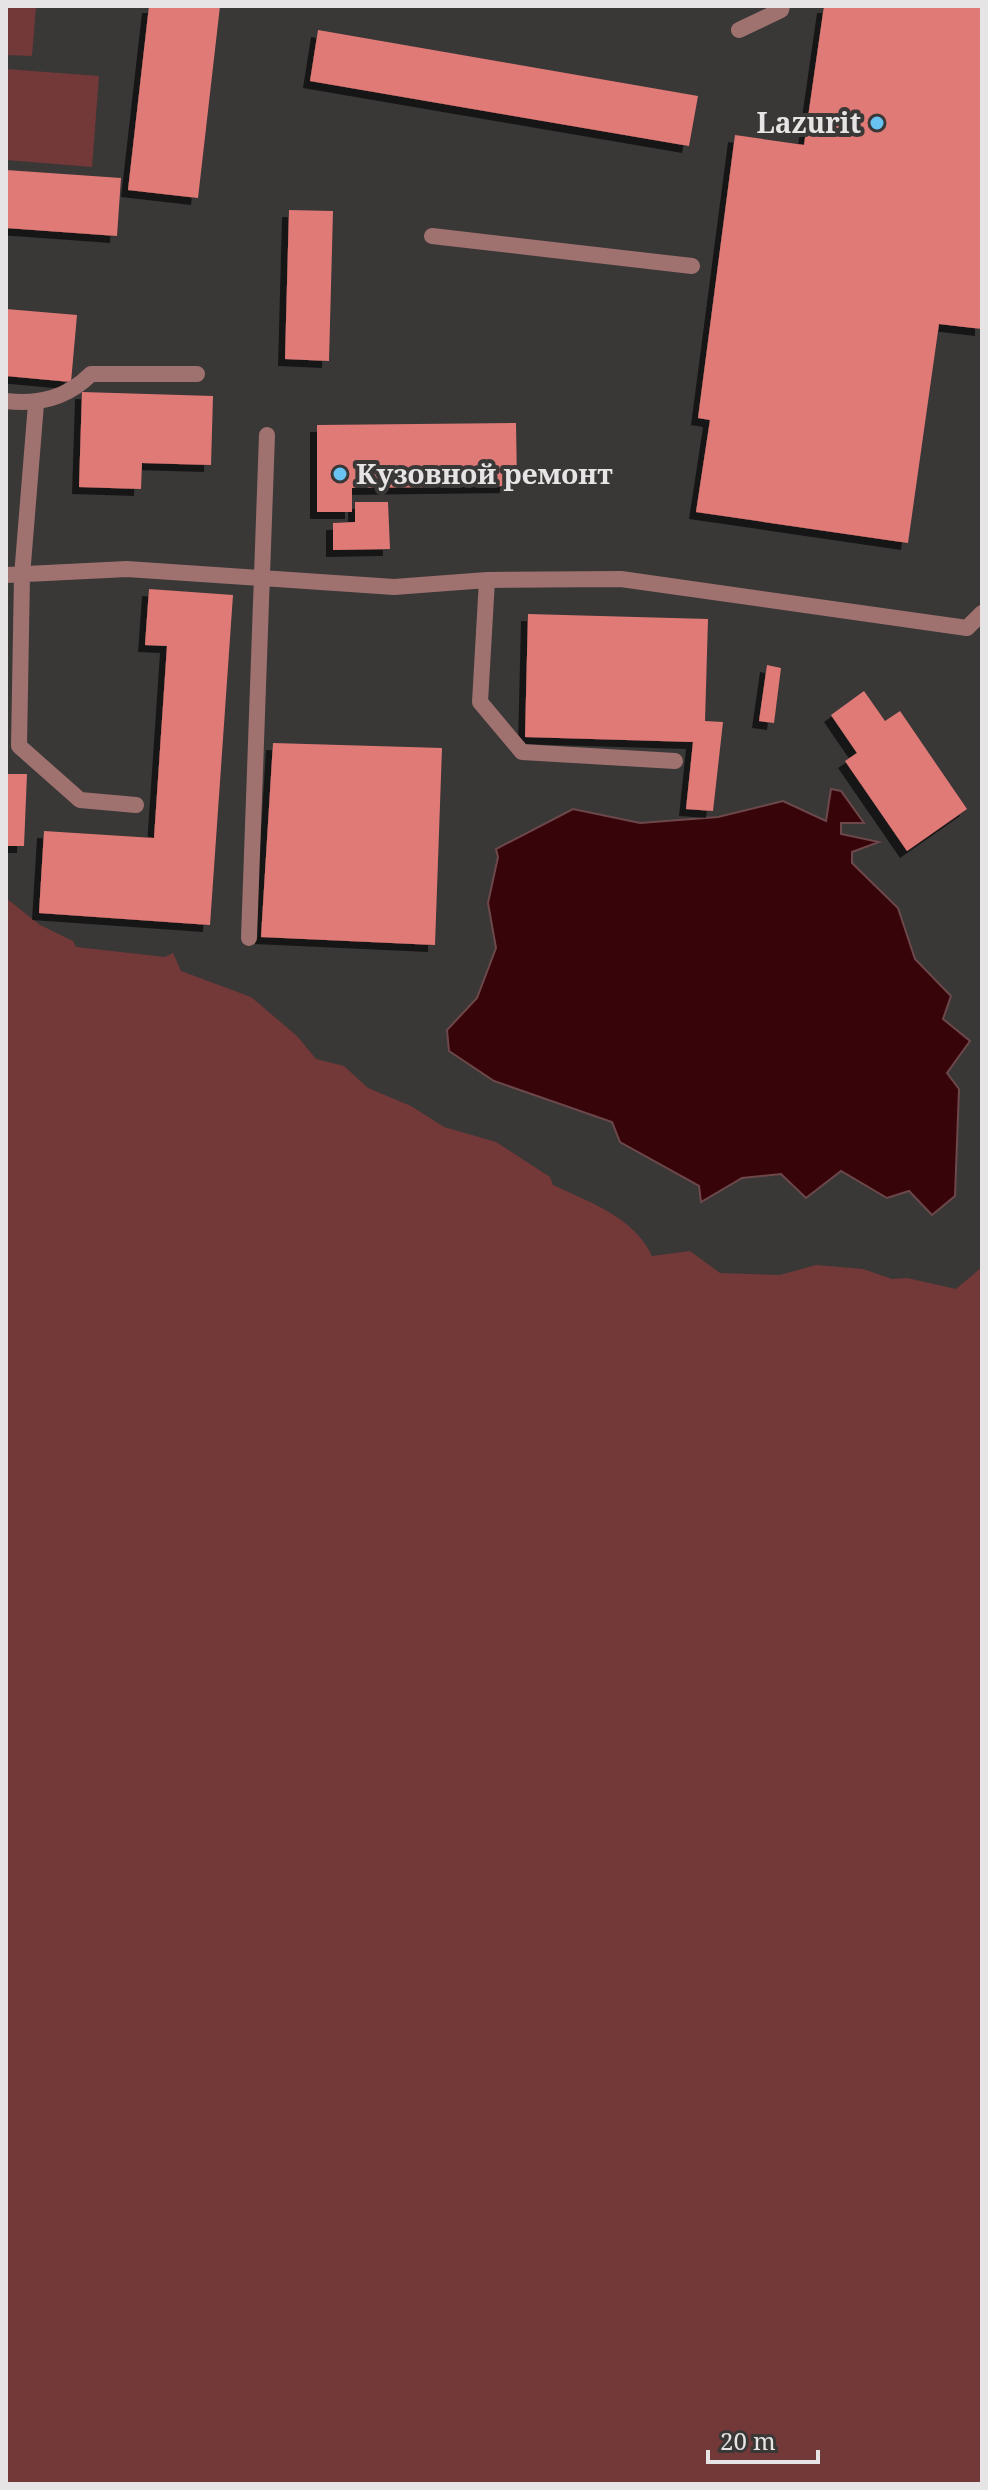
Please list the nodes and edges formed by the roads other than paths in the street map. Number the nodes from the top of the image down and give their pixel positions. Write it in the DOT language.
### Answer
graph roads {
  1 [pos="782,6"];
  2 [pos="739,30"];
  3 [pos="432,236"];
  4 [pos="692,266"];
  5 [pos="197,374"];
  6 [pos="6,401"];
  7 [pos="36,404"];
  8 [pos="267,435"];
  9 [pos="14,576"];
  10 [pos="261,577"];
  11 [pos="487,580"];
  12 [pos="982,613"];
  13 [pos="675,761"];
  14 [pos="136,805"];
  15 [pos="249,938"];
  1 -- 2 [label="lane"];
  3 -- 4 [label="lane"];
  5 -- 7 [label="lane"];
  6 -- 7 [label="lane"];
  7 -- 9 [label="lane"];
  8 -- 10 [label="lane"];
  9 -- 10 [label="lane"];
  9 -- 14 [label="lane"];
  10 -- 11 [label="lane"];
  10 -- 15 [label="lane"];
  11 -- 12 [label="lane"];
  11 -- 13 [label="lane"];
}
